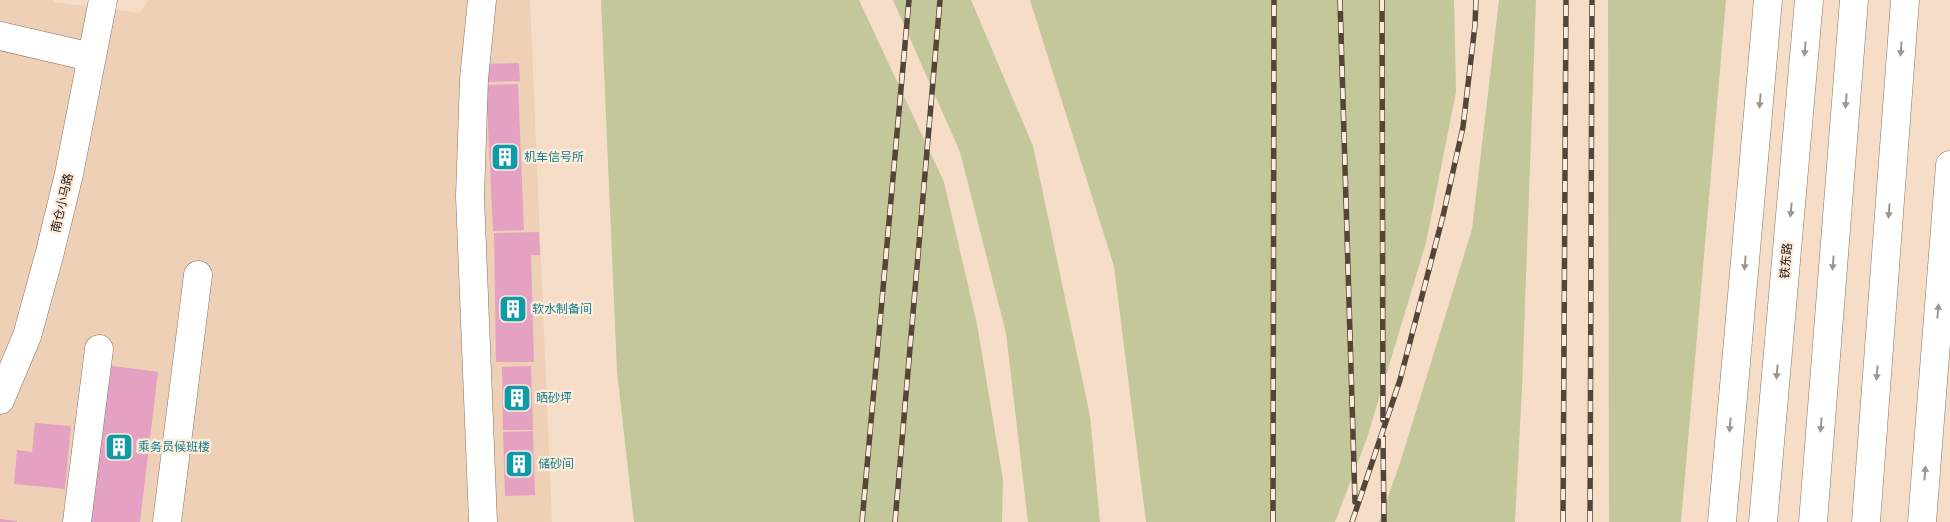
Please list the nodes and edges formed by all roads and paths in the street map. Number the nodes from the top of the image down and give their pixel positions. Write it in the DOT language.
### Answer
graph roads {
  1 [pos="103,0"];
  2 [pos="482,0"];
  3 [pos="1768,0"];
  4 [pos="1809,0"];
  5 [pos="1854,0"];
  6 [pos="1905,0"];
  7 [pos="0,36"];
  8 [pos="91,56"];
  9 [pos="1950,165"];
  10 [pos="198,275"];
  11 [pos="99,349"];
  12 [pos="0,400"];
  13 [pos="77,522"];
  14 [pos="167,522"];
  15 [pos="483,522"];
  16 [pos="1722,522"];
  17 [pos="1763,522"];
  18 [pos="1813,522"];
  19 [pos="1866,522"];
  20 [pos="1922,522"];
  1 -- 8 [label="main road, 南仓小马路"];
  2 -- 15 [label="main road"];
  3 -- 16 [label="main road, one-way"];
  4 -- 17 [label="main road, 铁东路, one-way"];
  5 -- 18 [label="main road, one-way"];
  6 -- 19 [label="main road, one-way"];
  7 -- 8 [label="main road"];
  8 -- 12 [label="main road, 南仓小马路"];
  20 -- 9 [label="main road, one-way"];
  10 -- 14 [label="main road"];
  11 -- 13 [label="main road"];
}
